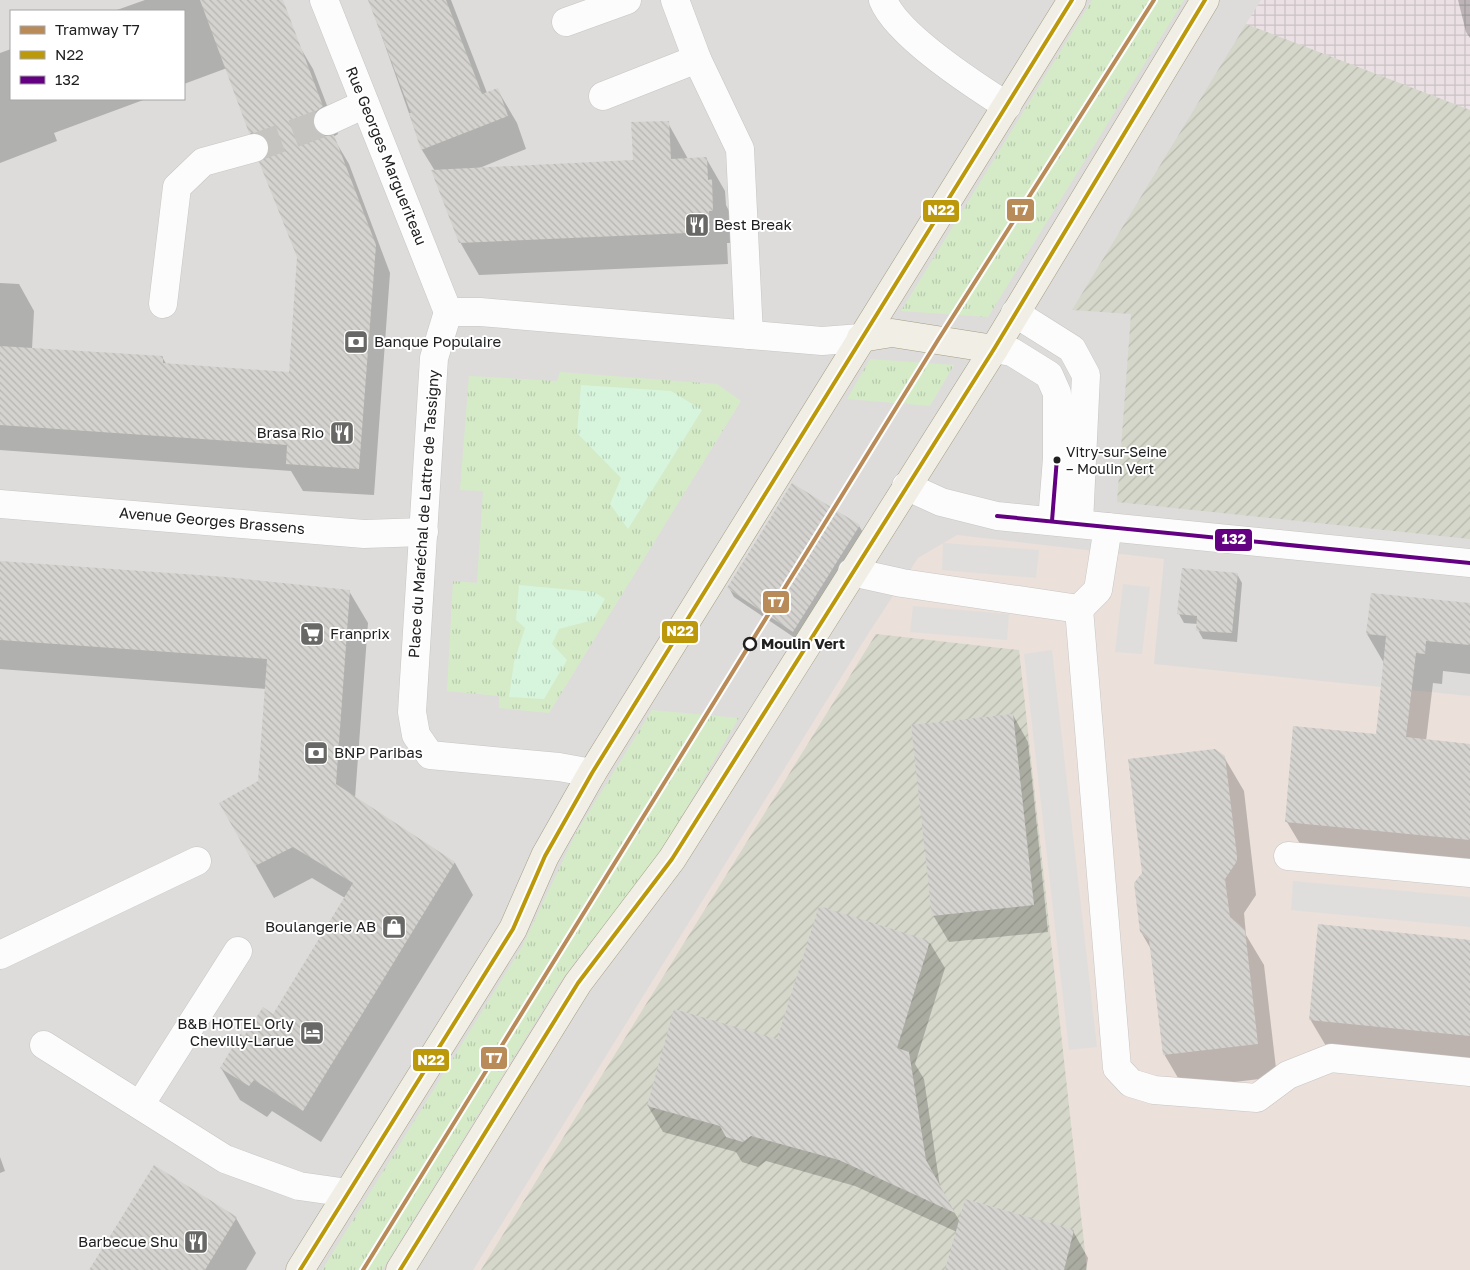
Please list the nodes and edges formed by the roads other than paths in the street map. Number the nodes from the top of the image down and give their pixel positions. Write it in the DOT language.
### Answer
graph roads {
  1 [pos="324,0"];
  2 [pos="627,0"];
  3 [pos="675,0"];
  4 [pos="883,0"];
  5 [pos="1072,0"];
  6 [pos="1205,0"];
  7 [pos="566,22"];
  8 [pos="698,59"];
  9 [pos="603,96"];
  10 [pos="365,104"];
  11 [pos="1007,106"];
  12 [pos="328,121"];
  13 [pos="254,148"];
  14 [pos="163,304"];
  15 [pos="448,312"];
  16 [pos="1015,313"];
  17 [pos="749,335"];
  18 [pos="861,338"];
  19 [pos="994,349"];
  20 [pos="906,486"];
  21 [pos="0,504"];
  22 [pos="1052,521"];
  23 [pos="1079,523"];
  24 [pos="1108,530"];
  25 [pos="424,532"];
  26 [pos="1470,564"];
  27 [pos="852,572"];
  28 [pos="1470,573"];
  29 [pos="1079,609"];
  30 [pos="592,773"];
  31 [pos="1288,856"];
  32 [pos="198,861"];
  33 [pos="1470,873"];
  34 [pos="238,950"];
  35 [pos="0,955"];
  36 [pos="44,1045"];
  37 [pos="1470,1072"];
  38 [pos="140,1105"];
  39 [pos="348,1193"];
  40 [pos="300,1270"];
  41 [pos="400,1270"];
  1 -- 10 [label="street, Rue Georges Margueriteau"];
  2 -- 7 [label="street"];
  3 -- 8 [label="street"];
  4 -- 11 [label="street"];
  5 -- 11 [label="main road"];
  6 -- 16 [label="main road"];
  8 -- 9 [label="street"];
  8 -- 17 [label="street"];
  10 -- 12 [label="street"];
  10 -- 15 [label="street, Rue Georges Margueriteau"];
  11 -- 18 [label="main road"];
  13 -- 14 [label="street"];
  15 -- 17 [label="street"];
  15 -- 25 [label="street, Place du Maréchal de Lattre de Tassigny"];
  16 -- 19 [label="main road"];
  16 -- 23 [label="street"];
  17 -- 18 [label="street"];
  18 -- 19 [label="main road"];
  18 -- 30 [label="main road"];
  19 -- 20 [label="main road"];
  19 -- 22 [label="street"];
  20 -- 22 [label="street"];
  20 -- 27 [label="main road"];
  21 -- 25 [label="street, Avenue Georges Brassens"];
  22 -- 23 [label="street"];
  22 -- 24 [label="street"];
  23 -- 24 [label="street"];
  24 -- 26 [label="street"];
  24 -- 28 [label="street"];
  24 -- 29 [label="street"];
  25 -- 30 [label="street, Place du Maréchal de Lattre de Tassigny"];
  27 -- 29 [label="street"];
  27 -- 41 [label="main road"];
  29 -- 37 [label="street"];
  30 -- 39 [label="main road"];
  31 -- 33 [label="street"];
  32 -- 35 [label="street"];
  34 -- 38 [label="street"];
  36 -- 38 [label="street"];
  38 -- 39 [label="street"];
  39 -- 40 [label="main road"];
}
